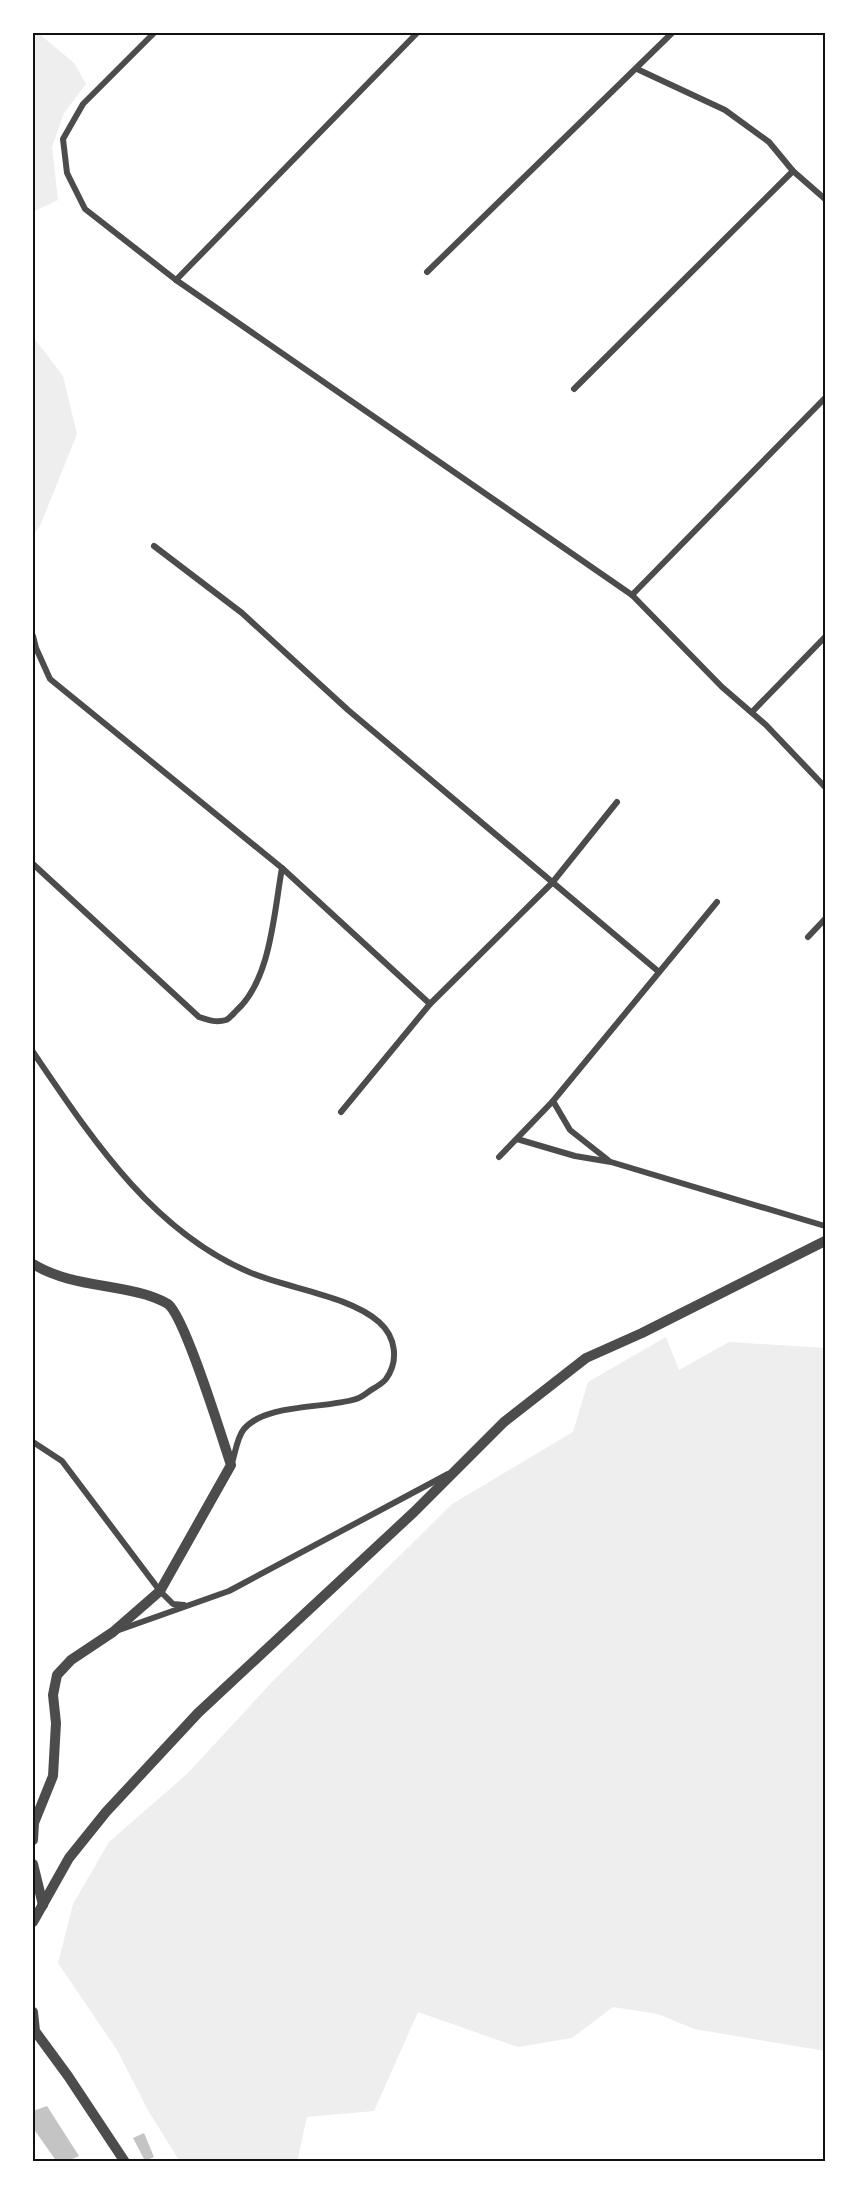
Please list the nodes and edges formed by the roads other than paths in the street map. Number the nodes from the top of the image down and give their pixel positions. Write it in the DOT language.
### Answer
graph roads {
  1 [pos="154,33"];
  2 [pos="417,33"];
  3 [pos="672,33"];
  4 [pos="637,69"];
  5 [pos="793,171"];
  6 [pos="825,199"];
  7 [pos="427,272"];
  8 [pos="176,280"];
  9 [pos="574,389"];
  10 [pos="825,398"];
  11 [pos="154,546"];
  12 [pos="632,595"];
  13 [pos="33,636"];
  14 [pos="825,637"];
  15 [pos="752,712"];
  16 [pos="825,787"];
  17 [pos="617,802"];
  18 [pos="33,864"];
  19 [pos="282,868"];
  20 [pos="552,884"];
  21 [pos="717,902"];
  22 [pos="825,919"];
  23 [pos="808,937"];
  24 [pos="659,972"];
  25 [pos="430,1004"];
  26 [pos="33,1052"];
  27 [pos="553,1101"];
  28 [pos="341,1112"];
  29 [pos="517,1139"];
  30 [pos="499,1157"];
  31 [pos="611,1162"];
  32 [pos="825,1226"];
  33 [pos="825,1241"];
  34 [pos="33,1264"];
  35 [pos="33,1442"];
  36 [pos="231,1466"];
  37 [pos="453,1471"];
  38 [pos="160,1592"];
  39 [pos="193,1605"];
  40 [pos="113,1632"];
  41 [pos="33,1840"];
  42 [pos="33,1864"];
  43 [pos="43,1905"];
  44 [pos="33,1922"];
  45 [pos="33,2012"];
  46 [pos="34,2030"];
  47 [pos="125,2162"];
  1 -- 8 [label="street"];
  2 -- 8 [label="street"];
  3 -- 4 [label="street"];
  4 -- 5 [label="street"];
  4 -- 7 [label="street"];
  5 -- 6 [label="street"];
  5 -- 9 [label="street"];
  8 -- 12 [label="street"];
  10 -- 12 [label="street"];
  11 -- 20 [label="street"];
  12 -- 15 [label="street"];
  13 -- 19 [label="street"];
  14 -- 15 [label="street"];
  15 -- 16 [label="street"];
  17 -- 20 [label="street"];
  18 -- 19 [label="street"];
  19 -- 25 [label="street"];
  20 -- 24 [label="street"];
  20 -- 25 [label="street"];
  21 -- 24 [label="street"];
  22 -- 23 [label="street"];
  24 -- 27 [label="street"];
  25 -- 28 [label="street"];
  26 -- 36 [label="street"];
  27 -- 29 [label="street"];
  27 -- 31 [label="street"];
  29 -- 30 [label="street"];
  29 -- 31 [label="street"];
  31 -- 32 [label="street"];
  33 -- 37 [label="street"];
  34 -- 36 [label="street"];
  35 -- 38 [label="street"];
  36 -- 38 [label="street"];
  37 -- 39 [label="street"];
  37 -- 43 [label="street"];
  38 -- 39 [label="street"];
  38 -- 40 [label="street"];
  39 -- 40 [label="street"];
  40 -- 41 [label="street"];
  42 -- 43 [label="street"];
  43 -- 44 [label="street"];
  45 -- 46 [label="street"];
  46 -- 47 [label="street"];
}
